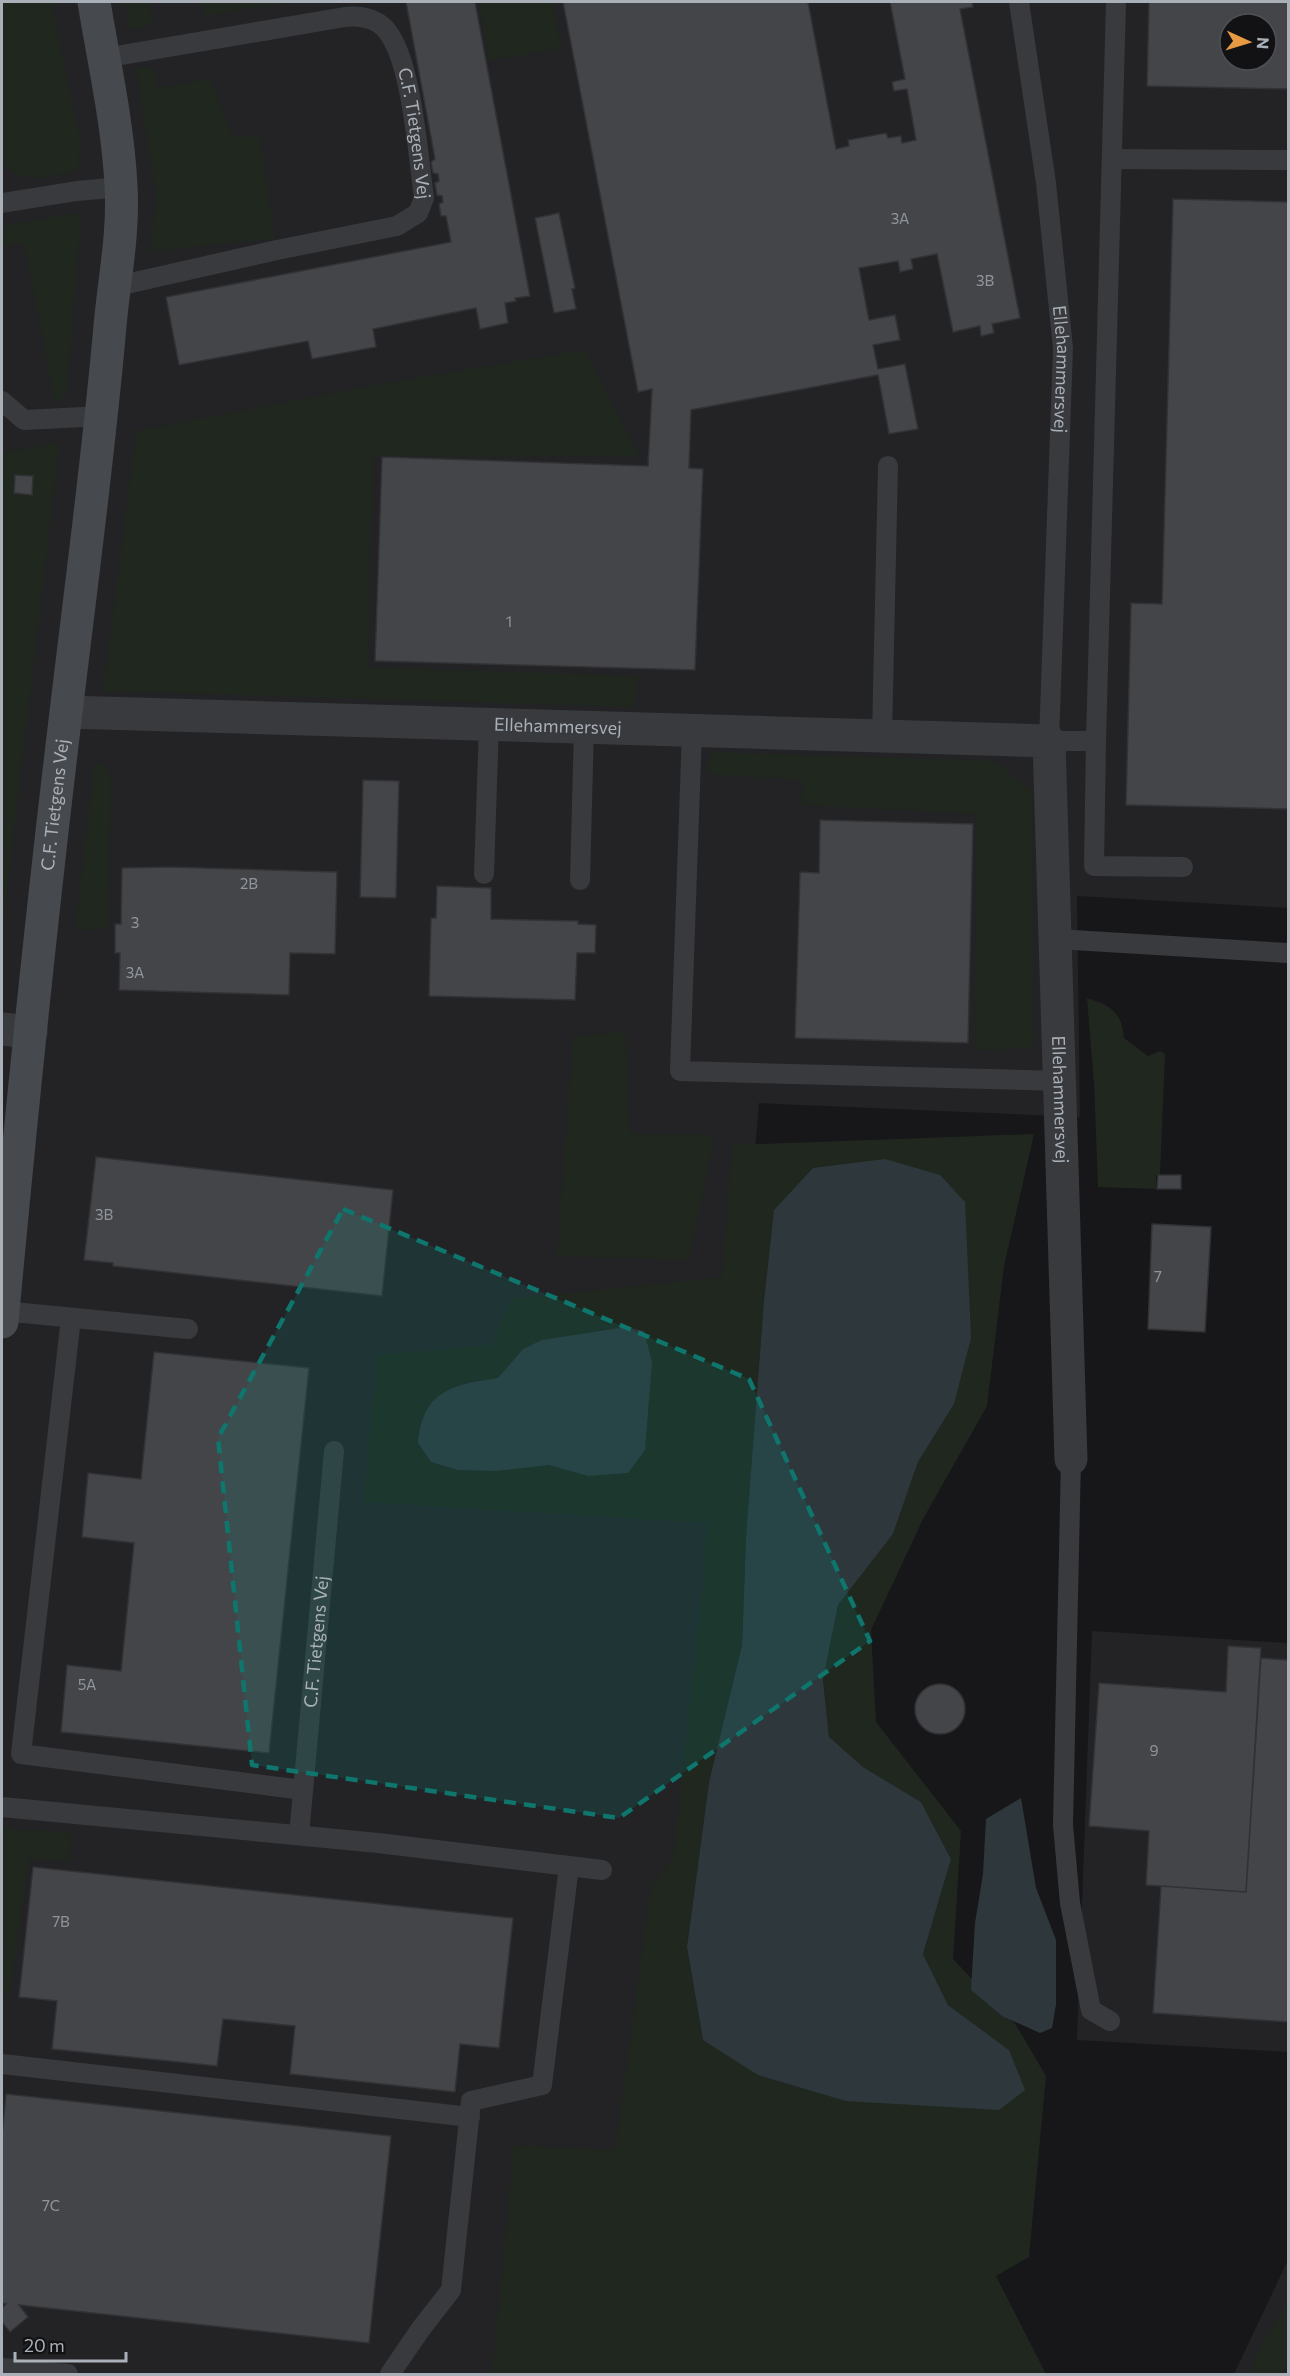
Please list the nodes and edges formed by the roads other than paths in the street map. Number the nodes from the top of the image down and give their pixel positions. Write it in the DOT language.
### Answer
graph roads {
  1 [pos="94,2"];
  2 [pos="1019,2"];
  3 [pos="1116,2"];
  4 [pos="104,58"];
  5 [pos="1112,159"];
  6 [pos="1288,160"];
  7 [pos="121,187"];
  8 [pos="4,200"];
  9 [pos="113,287"];
  10 [pos="2,401"];
  11 [pos="102,416"];
  12 [pos="888,466"];
  13 [pos="66,712"];
  14 [pos="489,724"];
  15 [pos="584,727"];
  16 [pos="692,730"];
  17 [pos="882,736"];
  18 [pos="1049,741"];
  19 [pos="1096,741"];
  20 [pos="1183,867"];
  21 [pos="484,874"];
  22 [pos="580,880"];
  23 [pos="1056,939"];
  24 [pos="1288,953"];
  25 [pos="16,1031"];
  26 [pos="1061,1081"];
  27 [pos="2,1316"];
  28 [pos="70,1318"];
  29 [pos="188,1329"];
  30 [pos="334,1451"];
  31 [pos="1071,1459"];
  32 [pos="303,1790"];
  33 [pos="2,1807"];
  34 [pos="300,1835"];
  35 [pos="569,1866"];
  36 [pos="602,1870"];
  37 [pos="1110,2021"];
  38 [pos="2,2064"];
  39 [pos="470,2117"];
  40 [pos="2,2368"];
  41 [pos="68,2374"];
  42 [pos="390,2374"];
  1 -- 4 [label="street, C.F. Tietgens Vej"];
  2 -- 18 [label="lane, Ellehammersvej"];
  3 -- 5 [label="lane"];
  4 -- 7 [label="street, C.F. Tietgens Vej"];
  4 -- 9 [label="lane, C.F. Tietgens Vej"];
  5 -- 6 [label="lane"];
  5 -- 19 [label="lane"];
  7 -- 8 [label="lane"];
  7 -- 9 [label="street, C.F. Tietgens Vej"];
  9 -- 11 [label="street, C.F. Tietgens Vej"];
  10 -- 11 [label="lane"];
  11 -- 13 [label="street, C.F. Tietgens Vej"];
  12 -- 17 [label="lane"];
  13 -- 14 [label="street, Ellehammersvej"];
  13 -- 25 [label="street, C.F. Tietgens Vej"];
  14 -- 15 [label="street, Ellehammersvej"];
  14 -- 21 [label="lane"];
  15 -- 16 [label="street, Ellehammersvej"];
  15 -- 22 [label="lane"];
  16 -- 17 [label="street, Ellehammersvej"];
  16 -- 26 [label="lane"];
  17 -- 18 [label="street, Ellehammersvej"];
  18 -- 19 [label="lane"];
  18 -- 23 [label="street, Ellehammersvej"];
  19 -- 20 [label="lane"];
  23 -- 24 [label="lane"];
  23 -- 26 [label="street, Ellehammersvej"];
  25 -- 27 [label="street, C.F. Tietgens Vej"];
  26 -- 31 [label="street, Ellehammersvej"];
  27 -- 28 [label="lane"];
  28 -- 29 [label="lane"];
  28 -- 32 [label="lane"];
  30 -- 32 [label="lane, C.F. Tietgens Vej"];
  31 -- 37 [label="lane"];
  32 -- 34 [label="lane, C.F. Tietgens Vej"];
  33 -- 34 [label="lane"];
  34 -- 35 [label="lane"];
  35 -- 36 [label="lane"];
  35 -- 39 [label="lane"];
  38 -- 39 [label="lane"];
  39 -- 42 [label="lane"];
  40 -- 41 [label="lane"];
}
